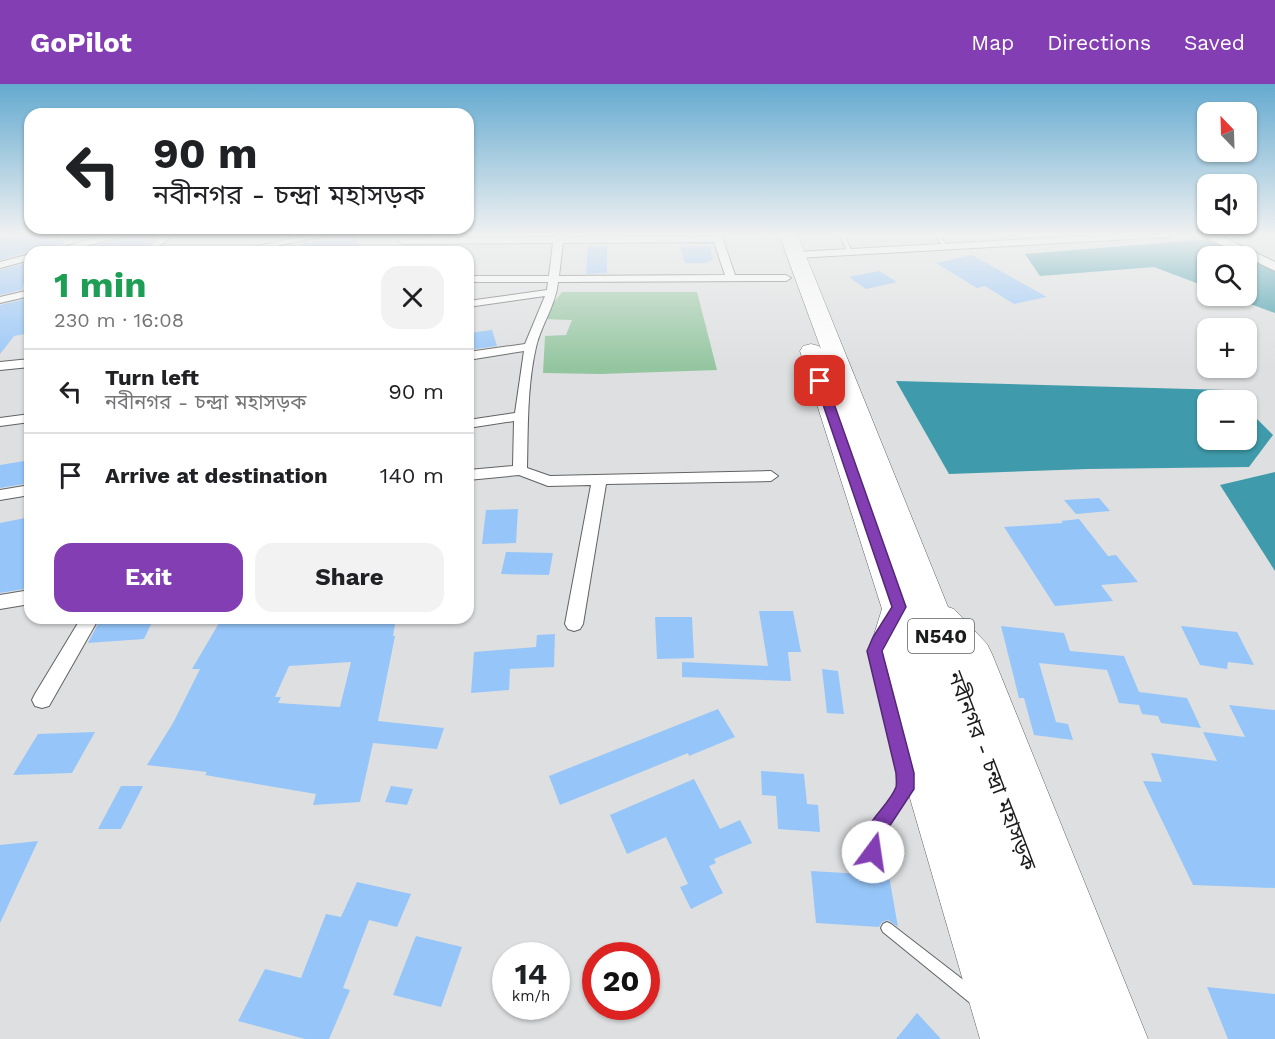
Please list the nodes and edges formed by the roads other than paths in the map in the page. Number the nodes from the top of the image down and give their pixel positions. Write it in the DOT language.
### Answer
graph roads {
  1 [pos="554,279"];
  2 [pos="795,279"];
  3 [pos="552,292"];
  4 [pos="24,294"];
  5 [pos="0,300"];
  6 [pos="474,303"];
  7 [pos="530,347"];
  8 [pos="474,355"];
  9 [pos="24,364"];
  10 [pos="0,366"];
  11 [pos="521,416"];
  12 [pos="24,419"];
  13 [pos="0,422"];
  14 [pos="474,423"];
  15 [pos="520,470"];
  16 [pos="474,474"];
  17 [pos="771,476"];
  18 [pos="599,480"];
  19 [pos="24,491"];
  20 [pos="0,495"];
  21 [pos="24,598"];
  22 [pos="0,602"];
  23 [pos="915,607"];
  24 [pos="86,624"];
  25 [pos="574,624"];
  26 [pos="879,671"];
  27 [pos="42,700"];
  28 [pos="902,762"];
  29 [pos="870,875"];
  30 [pos="886,928"];
  31 [pos="1003,1028"];
  32 [pos="1045,1039"];
  33 [pos="1093,1039"];
  34 [pos="1122,1039"];
  1 -- 3 [label="street"];
  2 -- 23 [label="highway, নবীনগর - চন্দ্রা মহাসড়ক / N540"];
  3 -- 6 [label="street"];
  3 -- 7 [label="street"];
  4 -- 5 [label="street"];
  7 -- 8 [label="street"];
  7 -- 11 [label="street"];
  9 -- 10 [label="street"];
  11 -- 14 [label="street"];
  11 -- 15 [label="street"];
  12 -- 13 [label="street"];
  15 -- 16 [label="street"];
  15 -- 18 [label="street"];
  17 -- 18 [label="street"];
  18 -- 25 [label="street"];
  19 -- 20 [label="street"];
  21 -- 22 [label="street"];
  23 -- 26 [label="lane"];
  23 -- 31 [label="highway"];
  23 -- 32 [label="highway, নবীনগর - চন্দ্রা মহাসড়ক / N540"];
  23 -- 33 [label="highway, নবীনগর - চন্দ্রা মহাসড়ক / N540"];
  23 -- 34 [label="highway"];
  24 -- 27 [label="street"];
  28 -- 29 [label="lane"];
  30 -- 31 [label="lane"];
}
